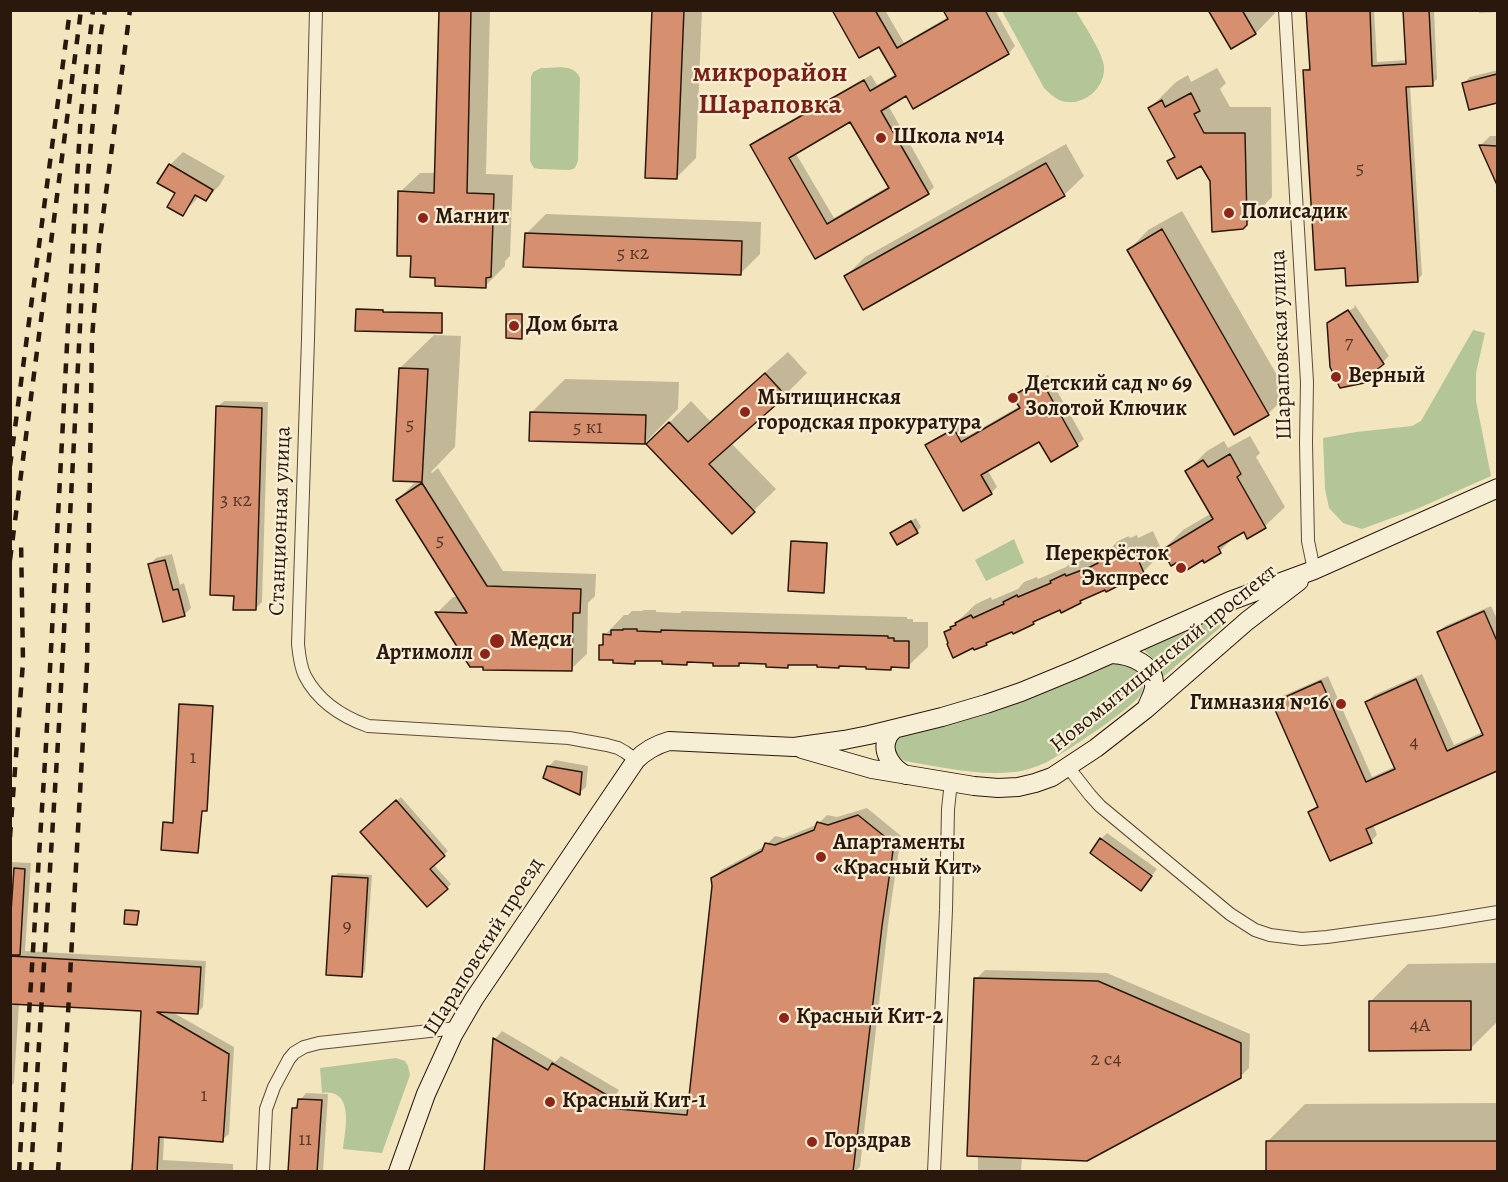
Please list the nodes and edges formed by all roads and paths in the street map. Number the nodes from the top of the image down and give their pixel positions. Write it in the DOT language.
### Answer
graph roads {
  1 [pos="316,10"];
  2 [pos="1285,10"];
  3 [pos="1497,488"];
  4 [pos="1314,570"];
  5 [pos="1112,654"];
  6 [pos="1146,709"];
  7 [pos="894,729"];
  8 [pos="794,747"];
  9 [pos="636,760"];
  10 [pos="1068,767"];
  11 [pos="907,776"];
  12 [pos="951,782"];
  13 [pos="1497,912"];
  14 [pos="457,1028"];
  15 [pos="263,1172"];
  16 [pos="398,1172"];
  17 [pos="934,1172"];
  1 -- 9 [label="street, Станционная улица"];
  2 -- 4 [label="street, Шараповская улица"];
  3 -- 4 [label="main road, Новомытищинский проспект"];
  4 -- 5 [label="main road, Новомытищинский проспект"];
  4 -- 6 [label="main road, Новомытищинский проспект"];
  5 -- 6 [label="main road"];
  5 -- 7 [label="main road, Новомытищинский проспект"];
  6 -- 10 [label="main road, Новомытищинский проспект"];
  7 -- 8 [label="main road, Новомытищинский проспект"];
  7 -- 11 [label="main road"];
  8 -- 9 [label="main road, Новомытищинский проспект"];
  8 -- 11 [label="main road, Новомытищинский проспект"];
  9 -- 14 [label="main road, Шараповский проезд"];
  10 -- 12 [label="main road, Новомытищинский проспект"];
  10 -- 13 [label="street"];
  11 -- 12 [label="main road, Новомытищинский проспект"];
  12 -- 17 [label="street"];
  14 -- 15 [label="street"];
  14 -- 16 [label="main road, Шараповский проезд"];
}
